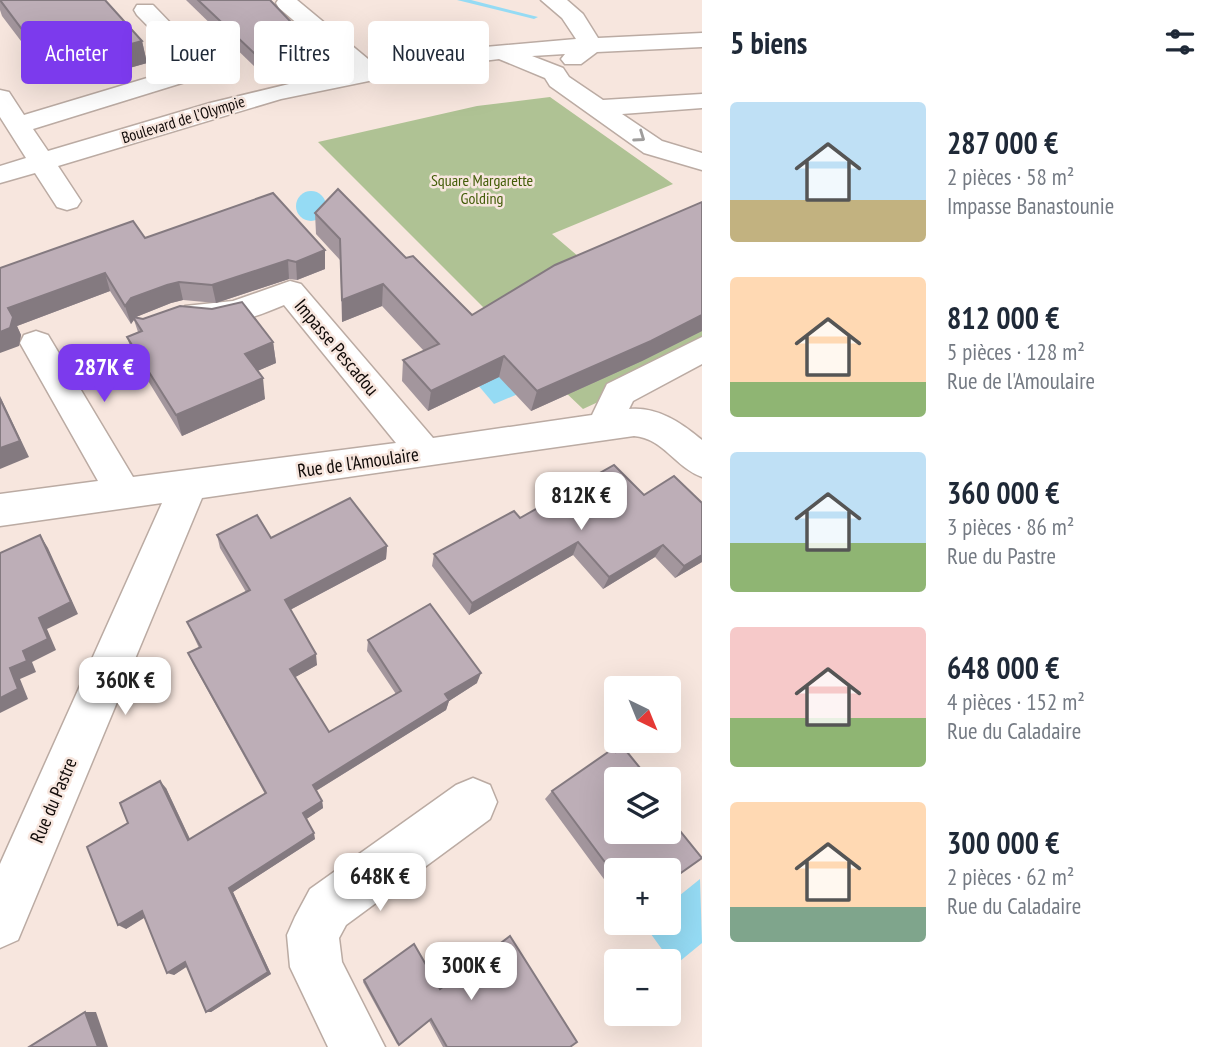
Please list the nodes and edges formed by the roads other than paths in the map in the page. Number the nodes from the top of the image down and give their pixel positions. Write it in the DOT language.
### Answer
graph roads {
  1 [pos="552,0"];
  2 [pos="287,3"];
  3 [pos="145,10"];
  4 [pos="702,40"];
  5 [pos="591,45"];
  6 [pos="500,52"];
  7 [pos="489,54"];
  8 [pos="368,71"];
  9 [pos="368,72"];
  10 [pos="555,73"];
  11 [pos="702,101"];
  12 [pos="597,108"];
  13 [pos="6,109"];
  14 [pos="42,162"];
  15 [pos="702,163"];
  16 [pos="0,175"];
  17 [pos="67,201"];
  18 [pos="166,320"];
  19 [pos="36,343"];
  20 [pos="702,349"];
  21 [pos="604,427"];
  22 [pos="425,453"];
  23 [pos="702,462"];
  24 [pos="189,485"];
  25 [pos="124,494"];
  26 [pos="0,510"];
  27 [pos="473,802"];
  28 [pos="0,922"];
  29 [pos="357,1047"];
  1 -- 5 [label="street"];
  2 -- 8 [label="street"];
  3 -- 13 [label="street"];
  4 -- 5 [label="street, Boulevard de l'Olympie"];
  5 -- 6 [label="street, Boulevard de l'Olympie"];
  5 -- 10 [label="street"];
  6 -- 7 [label="street, Boulevard de l'Olympie"];
  6 -- 10 [label="street"];
  9 -- 14 [label="street, Boulevard de l'Olympie"];
  10 -- 12 [label="street"];
  11 -- 12 [label="street"];
  12 -- 15 [label="street, one-way"];
  13 -- 14 [label="street"];
  14 -- 16 [label="street, Boulevard de l'Olympie"];
  14 -- 17 [label="street"];
  18 -- 22 [label="street, Impasse Pescadou"];
  19 -- 25 [label="street"];
  20 -- 21 [label="street"];
  21 -- 22 [label="street, Rue de l'Amoulaire"];
  21 -- 23 [label="street, Rue de l'Amoulaire"];
  22 -- 24 [label="street, Rue de l'Amoulaire"];
  24 -- 25 [label="street, Rue de l'Amoulaire"];
  24 -- 28 [label="street, Rue du Pastre"];
  25 -- 26 [label="street, Rue de l'Amoulaire"];
  27 -- 29 [label="street"];
}
